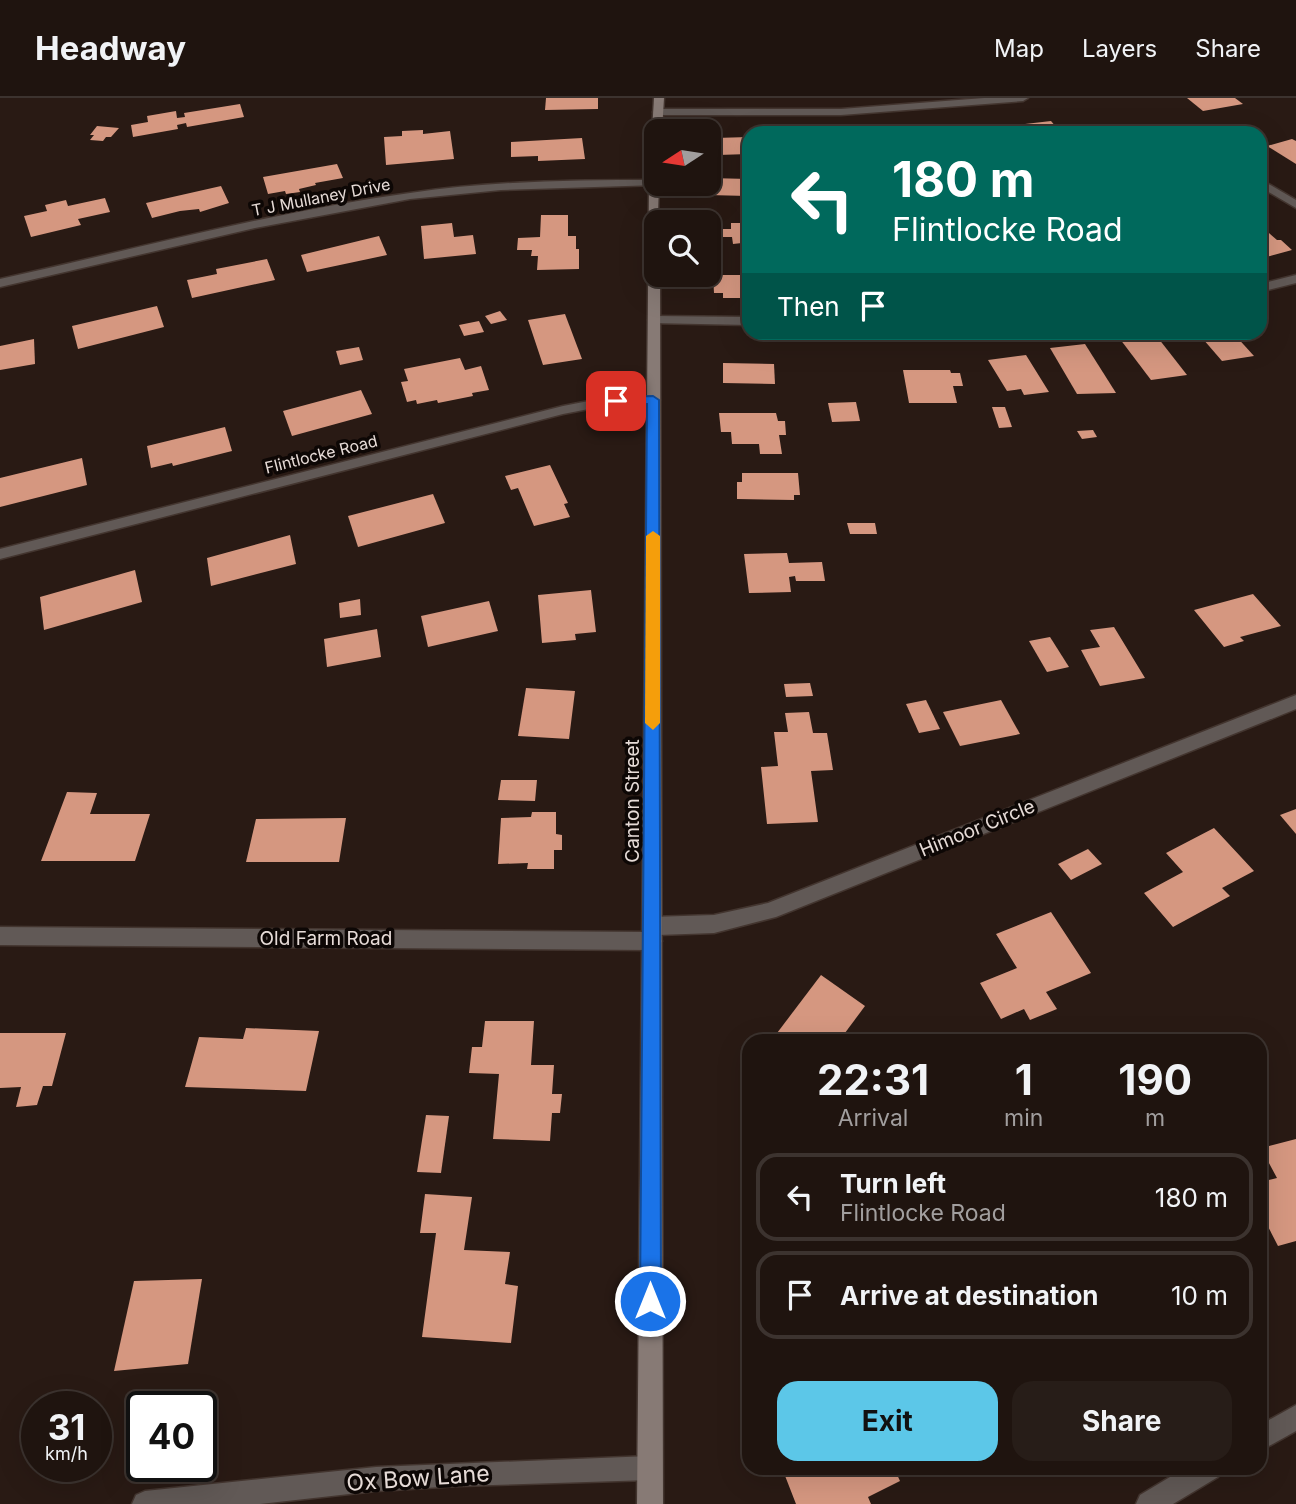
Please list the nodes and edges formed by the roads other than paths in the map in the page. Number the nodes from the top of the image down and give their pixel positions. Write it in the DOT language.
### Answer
graph roads {
  1 [pos="1023,98"];
  2 [pos="659,105"];
  3 [pos="644,183"];
  4 [pos="1267,186"];
  5 [pos="654,196"];
  6 [pos="1296,205"];
  7 [pos="1296,279"];
  8 [pos="0,284"];
  9 [pos="1267,286"];
  10 [pos="654,320"];
  11 [pos="742,321"];
  12 [pos="653,400"];
  13 [pos="0,554"];
  14 [pos="1296,702"];
  15 [pos="652,933"];
  16 [pos="0,936"];
  17 [pos="1296,1417"];
  18 [pos="1267,1434"];
  19 [pos="650,1468"];
  20 [pos="1197,1475"];
  21 [pos="145,1504"];
  22 [pos="650,1504"];
  23 [pos="1149,1504"];
  1 -- 2 [label="street"];
  3 -- 8 [label="street, T J Mullaney Drive"];
  4 -- 6 [label="street"];
  5 -- 10 [label="street, Canton Street"];
  7 -- 9 [label="street"];
  10 -- 11 [label="street"];
  10 -- 12 [label="street, Canton Street"];
  12 -- 13 [label="street, Flintlocke Road"];
  12 -- 15 [label="street, Canton Street"];
  14 -- 15 [label="street, Himoor Circle"];
  15 -- 16 [label="street, Old Farm Road"];
  15 -- 19 [label="street, Canton Street"];
  17 -- 18 [label="street"];
  19 -- 21 [label="street, Ox Bow Lane"];
  19 -- 22 [label="street, Canton Street"];
  20 -- 23 [label="street"];
}
